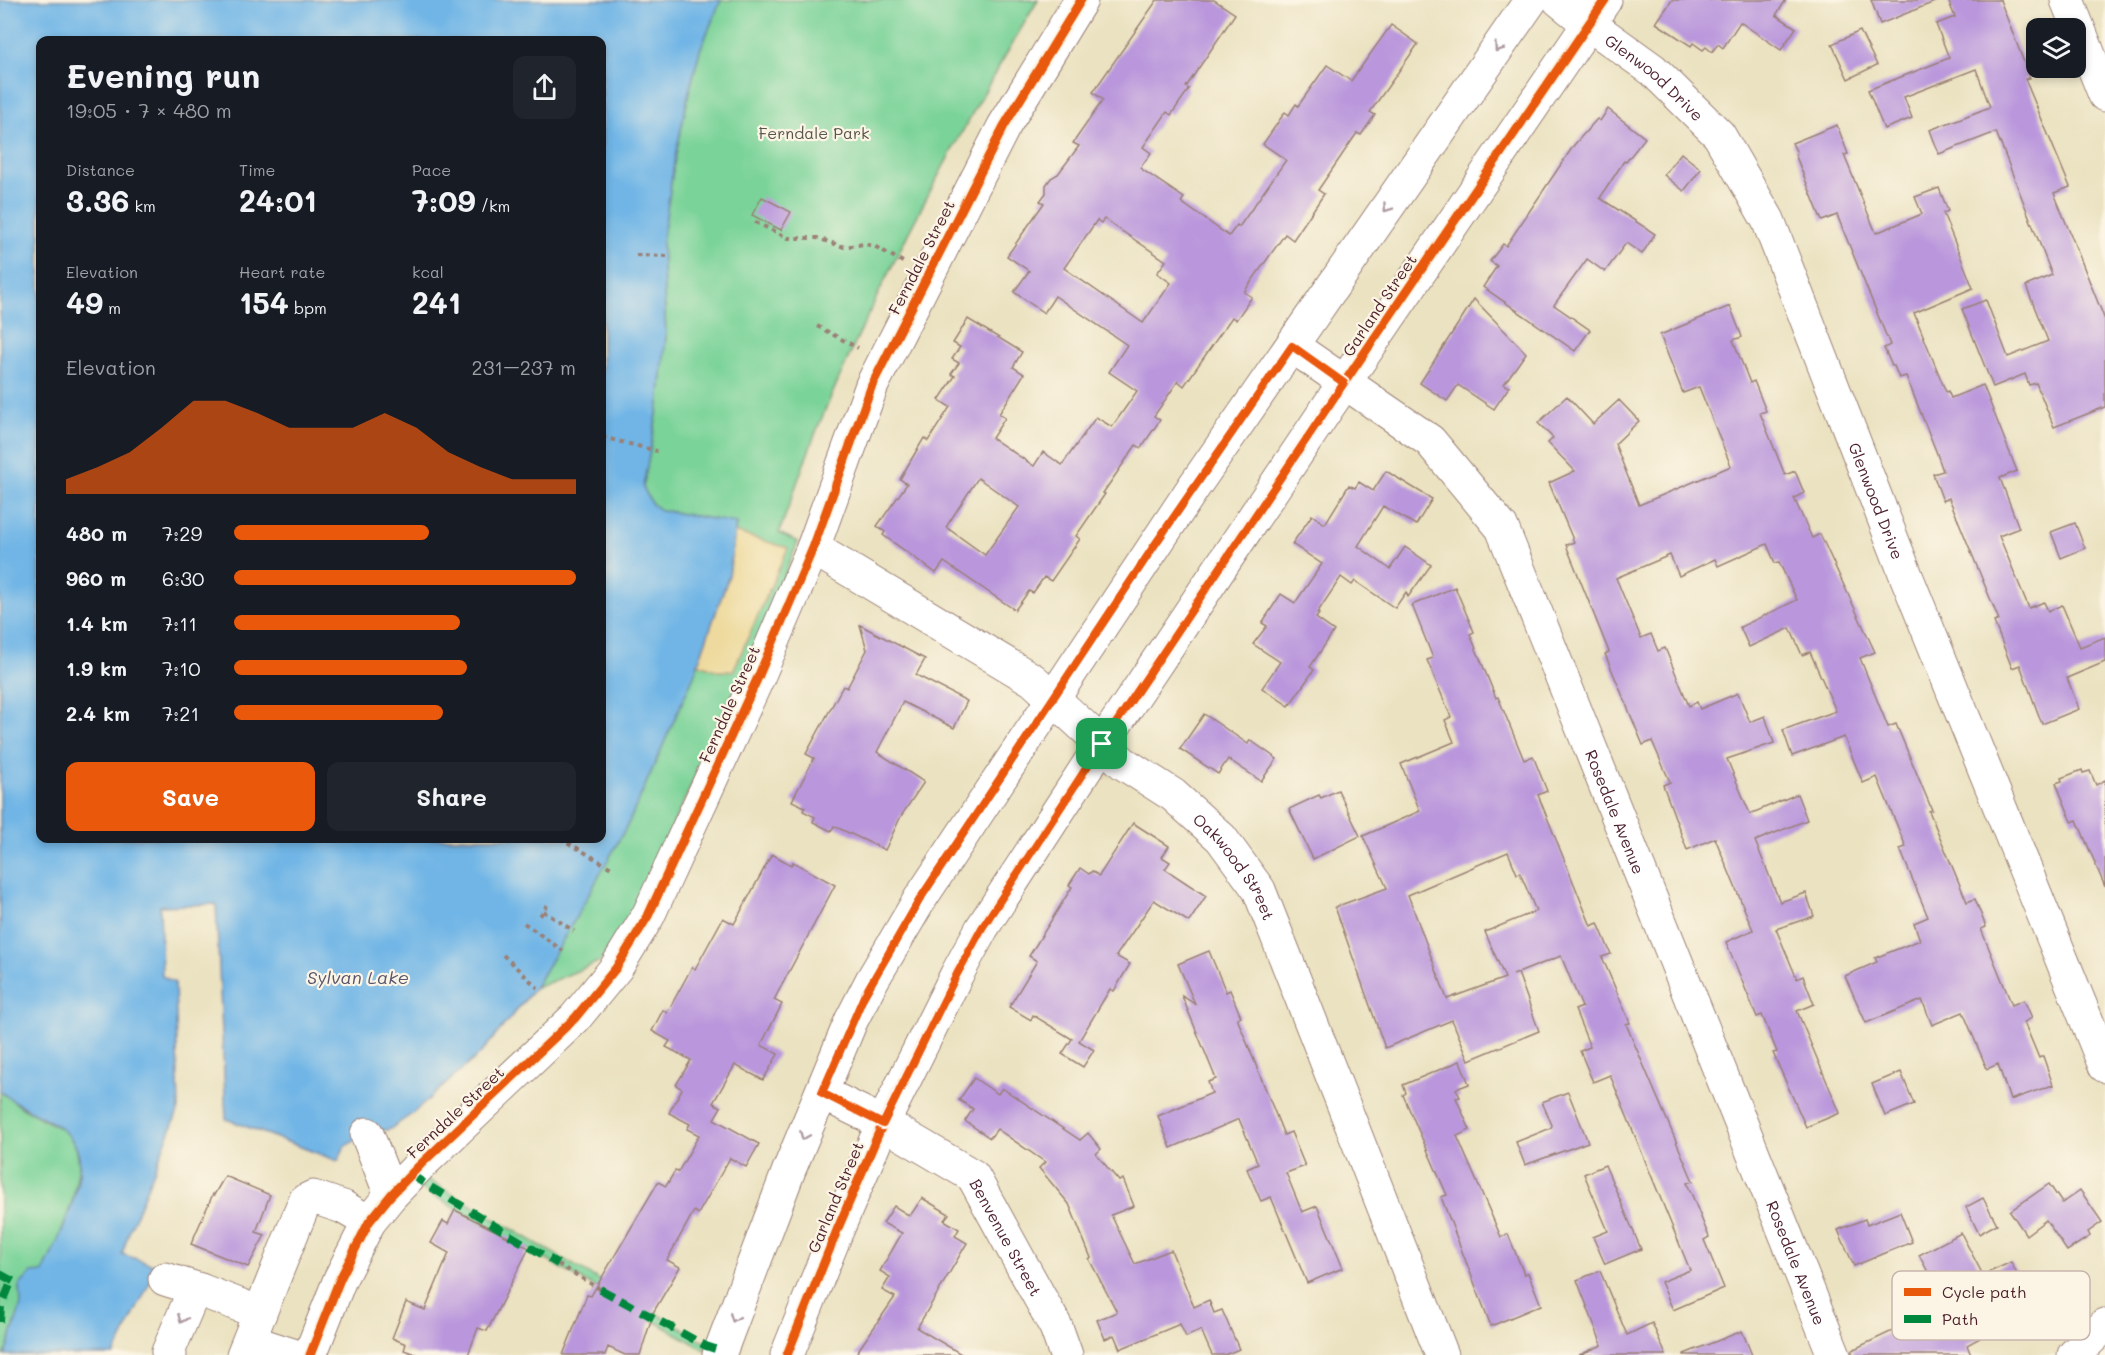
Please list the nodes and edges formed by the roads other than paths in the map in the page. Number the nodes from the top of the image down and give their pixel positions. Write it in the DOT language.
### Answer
graph roads {
  1 [pos="1081,0"];
  2 [pos="1531,0"];
  3 [pos="1559,0"];
  4 [pos="2067,0"];
  5 [pos="1597,12"];
  6 [pos="2105,94"];
  7 [pos="1292,346"];
  8 [pos="1344,383"];
  9 [pos="813,549"];
  10 [pos="1053,699"];
  11 [pos="1102,744"];
  12 [pos="2105,1066"];
  13 [pos="822,1093"];
  14 [pos="883,1124"];
  15 [pos="367,1134"];
  16 [pos="391,1195"];
  17 [pos="369,1222"];
  18 [pos="165,1279"];
  19 [pos="200,1290"];
  20 [pos="2105,1324"];
  21 [pos="251,1336"];
  22 [pos="2090,1339"];
  23 [pos="2089,1340"];
  24 [pos="170,1355"];
  25 [pos="292,1355"];
  26 [pos="310,1355"];
  27 [pos="719,1355"];
  28 [pos="787,1355"];
  29 [pos="1066,1355"];
  30 [pos="1442,1355"];
  31 [pos="1834,1355"];
  32 [pos="2074,1355"];
  1 -- 9 [label="street, Ferndale Street"];
  2 -- 7 [label="street, one-way"];
  3 -- 5 [label="street, Glenwood Drive"];
  4 -- 6 [label="street"];
  5 -- 8 [label="street, Garland Street"];
  5 -- 12 [label="street, Glenwood Drive"];
  7 -- 8 [label="street, Rosedale Avenue"];
  7 -- 10 [label="street"];
  8 -- 11 [label="street, Garland Street"];
  8 -- 31 [label="street, Rosedale Avenue"];
  9 -- 10 [label="street, Oakwood Street"];
  9 -- 16 [label="street, Ferndale Street"];
  10 -- 11 [label="street, Oakwood Street"];
  10 -- 13 [label="street"];
  11 -- 14 [label="street, Garland Street"];
  11 -- 30 [label="street, Oakwood Street"];
  13 -- 14 [label="street, Benvenue Street"];
  13 -- 27 [label="street, one-way"];
  14 -- 28 [label="street, Garland Street"];
  14 -- 29 [label="street, Benvenue Street"];
  15 -- 16 [label="street"];
  16 -- 17 [label="street, Ferndale Street"];
  17 -- 21 [label="street"];
  17 -- 26 [label="street, Ferndale Street"];
  18 -- 19 [label="street"];
  19 -- 21 [label="street"];
  19 -- 24 [label="street, one-way"];
  20 -- 22 [label="street"];
  21 -- 25 [label="street"];
  23 -- 32 [label="street"];
}
